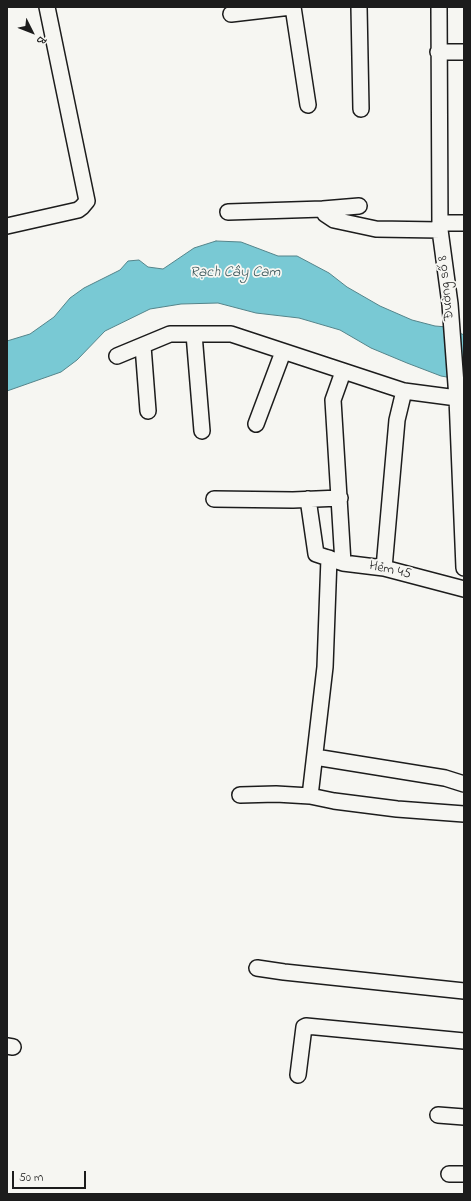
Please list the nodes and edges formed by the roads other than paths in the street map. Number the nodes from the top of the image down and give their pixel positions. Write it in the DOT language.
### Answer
graph roads {
  1 [pos="47,7"];
  2 [pos="285,7"];
  3 [pos="359,7"];
  4 [pos="439,7"];
  5 [pos="230,14"];
  6 [pos="438,52"];
  7 [pos="464,52"];
  8 [pos="308,105"];
  9 [pos="361,109"];
  10 [pos="358,206"];
  11 [pos="323,209"];
  12 [pos="228,212"];
  13 [pos="464,223"];
  14 [pos="7,226"];
  15 [pos="440,227"];
  16 [pos="194,334"];
  17 [pos="143,346"];
  18 [pos="283,352"];
  19 [pos="117,356"];
  20 [pos="343,372"];
  21 [pos="404,391"];
  22 [pos="457,395"];
  23 [pos="148,411"];
  24 [pos="256,424"];
  25 [pos="202,431"];
  26 [pos="340,498"];
  27 [pos="214,499"];
  28 [pos="308,499"];
  29 [pos="329,558"];
  30 [pos="384,568"];
  31 [pos="464,568"];
  32 [pos="464,589"];
  33 [pos="315,757"];
  34 [pos="464,784"];
  35 [pos="240,795"];
  36 [pos="310,796"];
  37 [pos="464,814"];
  38 [pos="258,968"];
  39 [pos="464,991"];
  40 [pos="464,1041"];
  41 [pos="298,1075"];
  42 [pos="438,1115"];
  43 [pos="464,1117"];
  44 [pos="449,1174"];
  45 [pos="464,1174"];
  1 -- 14 [label="street"];
  2 -- 5 [label="street"];
  2 -- 8 [label="street"];
  3 -- 9 [label="street"];
  4 -- 6 [label="street, Đường số 8"];
  6 -- 7 [label="street"];
  6 -- 15 [label="street, Đường số 8"];
  10 -- 11 [label="street"];
  11 -- 12 [label="street"];
  11 -- 15 [label="street"];
  13 -- 15 [label="street"];
  15 -- 22 [label="street, Đường số 8"];
  16 -- 17 [label="street"];
  16 -- 18 [label="street"];
  16 -- 25 [label="street"];
  17 -- 19 [label="street"];
  17 -- 23 [label="street"];
  18 -- 20 [label="street"];
  18 -- 24 [label="street"];
  20 -- 21 [label="street"];
  20 -- 26 [label="street"];
  21 -- 22 [label="street"];
  21 -- 30 [label="street"];
  22 -- 31 [label="street, Đường số 8"];
  26 -- 28 [label="street"];
  26 -- 29 [label="street"];
  27 -- 28 [label="street"];
  28 -- 29 [label="street"];
  29 -- 30 [label="street, Hẻm 45"];
  29 -- 33 [label="street"];
  30 -- 32 [label="street, Hẻm 45"];
  33 -- 34 [label="street"];
  33 -- 36 [label="street"];
  35 -- 36 [label="street"];
  36 -- 37 [label="street"];
  38 -- 39 [label="street"];
  40 -- 41 [label="street"];
  42 -- 43 [label="street"];
  44 -- 45 [label="street"];
}
